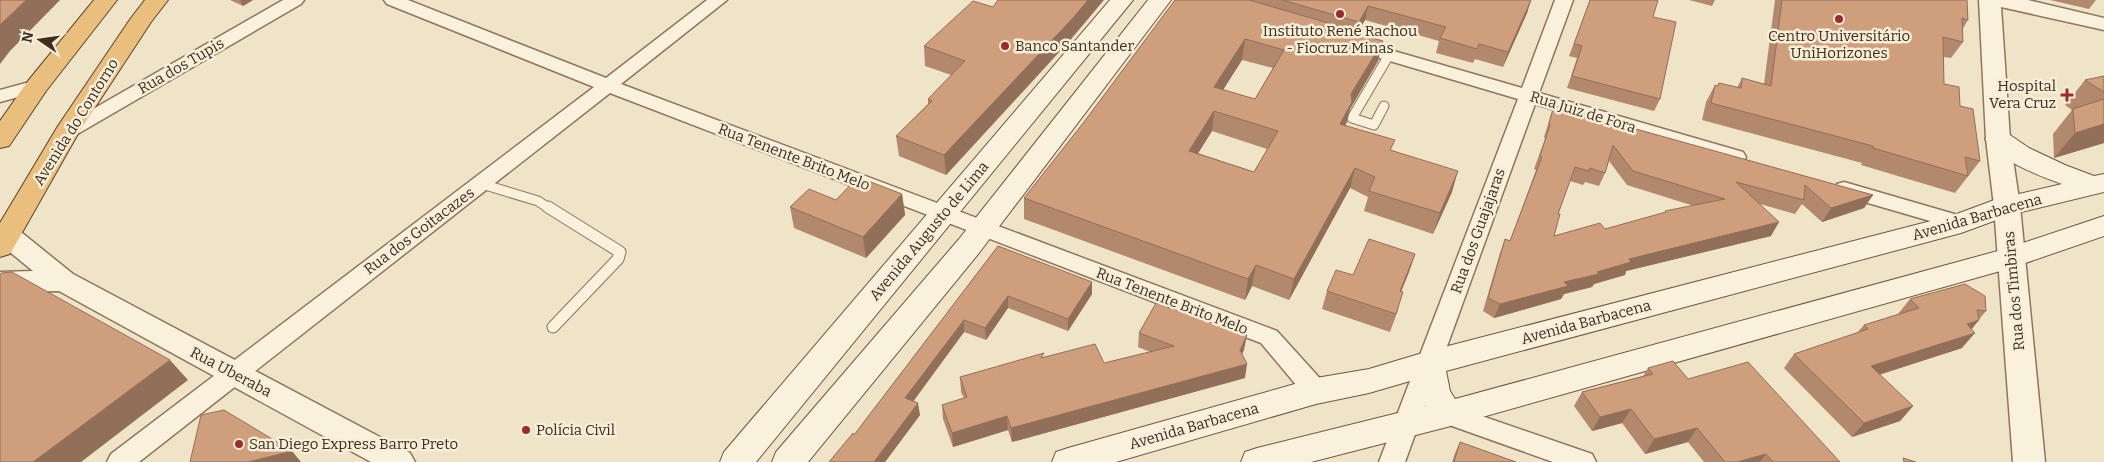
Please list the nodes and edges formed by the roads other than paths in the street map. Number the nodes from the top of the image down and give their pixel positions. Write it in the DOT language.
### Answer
graph roads {
  1 [pos="106,0"];
  2 [pos="157,0"];
  3 [pos="295,0"];
  4 [pos="393,0"];
  5 [pos="718,0"];
  6 [pos="1122,0"];
  7 [pos="1160,0"];
  8 [pos="1564,0"];
  9 [pos="1990,0"];
  10 [pos="2000,0"];
  11 [pos="2104,24"];
  12 [pos="1334,39"];
  13 [pos="1389,56"];
  14 [pos="37,86"];
  15 [pos="608,86"];
  16 [pos="1529,95"];
  17 [pos="0,96"];
  18 [pos="1384,106"];
  19 [pos="67,132"];
  20 [pos="1998,139"];
  21 [pos="0,140"];
  22 [pos="1752,162"];
  23 [pos="482,184"];
  24 [pos="1828,184"];
  25 [pos="2098,185"];
  26 [pos="2007,206"];
  27 [pos="945,213"];
  28 [pos="1961,223"];
  29 [pos="2104,226"];
  30 [pos="981,228"];
  31 [pos="4,241"];
  32 [pos="2012,258"];
  33 [pos="64,281"];
  34 [pos="0,282"];
  35 [pos="553,326"];
  36 [pos="1430,363"];
  37 [pos="233,373"];
  38 [pos="1316,391"];
  39 [pos="1447,414"];
  40 [pos="1405,424"];
  41 [pos="120,462"];
  42 [pos="399,462"];
  43 [pos="736,462"];
  44 [pos="788,462"];
  45 [pos="1068,462"];
  46 [pos="1258,462"];
  47 [pos="1392,462"];
  48 [pos="1583,462"];
  49 [pos="2029,462"];
  1 -- 14 [label="highway"];
  2 -- 19 [label="highway, Avenida do Contorno"];
  3 -- 19 [label="street, Rua dos Tupis"];
  4 -- 15 [label="street, Rua Tenente Brito Melo"];
  5 -- 15 [label="street, Rua dos Goitacazes"];
  6 -- 27 [label="main road, Avenida Augusto de Lima"];
  7 -- 30 [label="main road"];
  8 -- 16 [label="street, Rua dos Guajajaras"];
  9 -- 20 [label="street, Rua dos Timbiras"];
  10 -- 11 [label="street"];
  12 -- 13 [label="street, Rua Juiz de Fora"];
  13 -- 16 [label="street, Rua Juiz de Fora"];
  13 -- 18 [label="lane"];
  14 -- 17 [label="street"];
  14 -- 21 [label="highway"];
  15 -- 23 [label="street, Rua dos Goitacazes"];
  15 -- 27 [label="street, Rua Tenente Brito Melo"];
  16 -- 22 [label="street, Rua Juiz de Fora"];
  16 -- 36 [label="street, Rua dos Guajajaras"];
  19 -- 31 [label="highway, Avenida do Contorno"];
  20 -- 25 [label="main road"];
  20 -- 26 [label="street, Rua dos Timbiras"];
  23 -- 35 [label="lane"];
  23 -- 37 [label="street, Rua dos Goitacazes"];
  24 -- 28 [label="street"];
  25 -- 26 [label="main road, Avenida Barbacena"];
  26 -- 28 [label="main road, Avenida Barbacena"];
  26 -- 32 [label="street, Rua dos Timbiras"];
  27 -- 30 [label="street, Rua Tenente Brito Melo"];
  27 -- 43 [label="main road, Avenida Augusto de Lima"];
  28 -- 36 [label="main road, Avenida Barbacena"];
  29 -- 32 [label="main road"];
  30 -- 38 [label="street, Rua Tenente Brito Melo"];
  30 -- 44 [label="main road"];
  31 -- 33 [label="street, Rua Uberaba"];
  32 -- 39 [label="main road"];
  32 -- 49 [label="street, Rua dos Timbiras"];
  33 -- 34 [label="street, Rua Uberaba"];
  33 -- 37 [label="street, Rua Uberaba"];
  36 -- 38 [label="main road, Avenida Barbacena"];
  36 -- 39 [label="main road"];
  36 -- 40 [label="street, Rua dos Guajajaras"];
  37 -- 41 [label="street, Rua dos Goitacazes"];
  37 -- 42 [label="street, Rua Uberaba"];
  38 -- 45 [label="main road, Avenida Barbacena"];
  39 -- 40 [label="main road"];
  39 -- 48 [label="street"];
  40 -- 46 [label="main road"];
  40 -- 47 [label="street, Rua dos Guajajaras"];
}
